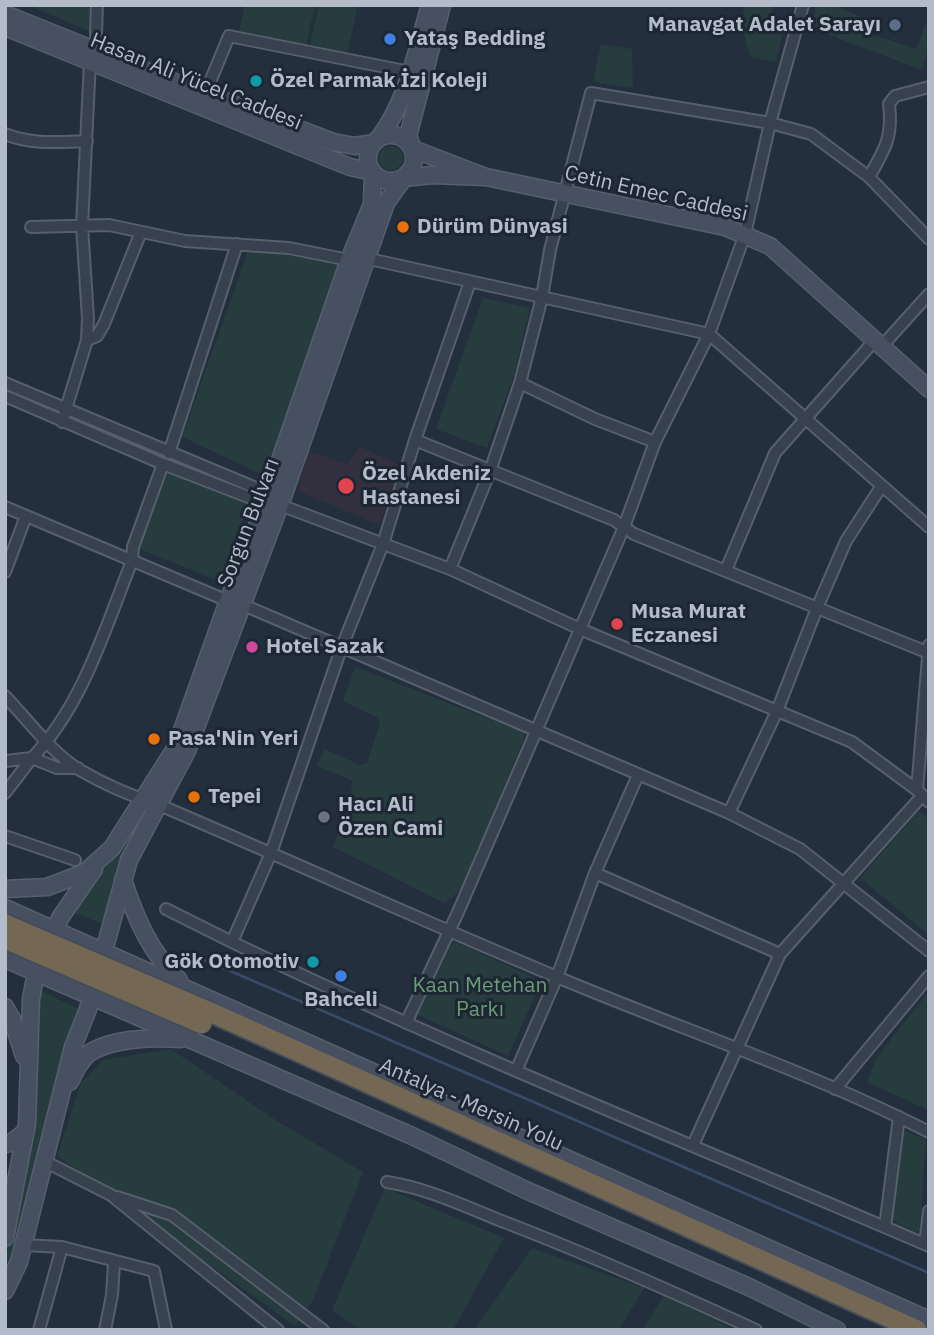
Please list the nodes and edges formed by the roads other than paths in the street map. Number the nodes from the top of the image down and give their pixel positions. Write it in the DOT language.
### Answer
graph roads {
  1 [pos="97,5"];
  2 [pos="430,5"];
  3 [pos="442,5"];
  4 [pos="803,5"];
  5 [pos="5,14"];
  6 [pos="5,27"];
  7 [pos="94,56"];
  8 [pos="410,72"];
  9 [pos="929,87"];
  10 [pos="205,94"];
  11 [pos="771,123"];
  12 [pos="5,134"];
  13 [pos="87,141"];
  14 [pos="377,141"];
  15 [pos="413,149"];
  16 [pos="373,172"];
  17 [pos="486,177"];
  18 [pos="869,177"];
  19 [pos="404,178"];
  20 [pos="565,195"];
  21 [pos="82,226"];
  22 [pos="31,227"];
  23 [pos="141,232"];
  24 [pos="745,234"];
  25 [pos="929,239"];
  26 [pos="237,244"];
  27 [pos="357,259"];
  28 [pos="470,282"];
  29 [pos="929,294"];
  30 [pos="542,297"];
  31 [pos="709,334"];
  32 [pos="87,340"];
  33 [pos="879,343"];
  34 [pos="5,383"];
  35 [pos="520,383"];
  36 [pos="929,389"];
  37 [pos="5,396"];
  38 [pos="66,408"];
  39 [pos="805,418"];
  40 [pos="62,422"];
  41 [pos="415,440"];
  42 [pos="654,442"];
  43 [pos="169,453"];
  44 [pos="163,464"];
  45 [pos="490,471"];
  46 [pos="881,487"];
  47 [pos="271,500"];
  48 [pos="5,507"];
  49 [pos="26,516"];
  50 [pos="624,527"];
  51 [pos="929,527"];
  52 [pos="383,544"];
  53 [pos="132,561"];
  54 [pos="450,569"];
  55 [pos="726,570"];
  56 [pos="5,572"];
  57 [pos="234,602"];
  58 [pos="817,608"];
  59 [pos="580,629"];
  60 [pos="341,649"];
  61 [pos="928,651"];
  62 [pos="5,696"];
  63 [pos="777,710"];
  64 [pos="535,731"];
  65 [pos="48,741"];
  66 [pos="32,758"];
  67 [pos="5,761"];
  68 [pos="78,768"];
  69 [pos="638,775"];
  70 [pos="5,793"];
  71 [pos="923,796"];
  72 [pos="150,802"];
  73 [pos="729,813"];
  74 [pos="5,836"];
  75 [pos="271,853"];
  76 [pos="75,860"];
  77 [pos="99,861"];
  78 [pos="595,873"];
  79 [pos="123,880"];
  80 [pos="845,883"];
  81 [pos="5,889"];
  82 [pos="5,908"];
  83 [pos="166,909"];
  84 [pos="5,923"];
  85 [pos="56,930"];
  86 [pos="450,930"];
  87 [pos="5,939"];
  88 [pos="232,942"];
  89 [pos="104,951"];
  90 [pos="929,951"];
  91 [pos="780,954"];
  92 [pos="5,959"];
  93 [pos="37,973"];
  94 [pos="929,976"];
  95 [pos="557,977"];
  96 [pos="91,997"];
  97 [pos="5,1007"];
  98 [pos="205,1019"];
  99 [pos="5,1023"];
  100 [pos="406,1023"];
  101 [pos="21,1044"];
  102 [pos="739,1048"];
  103 [pos="516,1071"];
  104 [pos="28,1075"];
  105 [pos="835,1089"];
  106 [pos="60,1100"];
  107 [pos="899,1117"];
  108 [pos="25,1132"];
  109 [pos="929,1132"];
  110 [pos="5,1144"];
  111 [pos="693,1145"];
  112 [pos="44,1161"];
  113 [pos="387,1182"];
  114 [pos="111,1195"];
  115 [pos="929,1211"];
  116 [pos="885,1227"];
  117 [pos="5,1238"];
  118 [pos="24,1245"];
  119 [pos="927,1245"];
  120 [pos="62,1247"];
  121 [pos="114,1263"];
  122 [pos="5,1291"];
  123 [pos="827,1296"];
  124 [pos="929,1320"];
  125 [pos="39,1330"];
  126 [pos="105,1330"];
  127 [pos="166,1330"];
  128 [pos="278,1330"];
  129 [pos="323,1330"];
  130 [pos="756,1330"];
  131 [pos="837,1330"];
  132 [pos="886,1330"];
  133 [pos="917,1330"];
  1 -- 7 [label="street"];
  2 -- 8 [label="street"];
  3 -- 15 [label="street"];
  4 -- 11 [label="street"];
  5 -- 7 [label="street, Hasan Ali Yücel Caddesi"];
  6 -- 7 [label="street, Hasan Ali Yücel Caddesi"];
  7 -- 10 [label="street, Hasan Ali Yücel Caddesi"];
  7 -- 13 [label="street"];
  7 -- 16 [label="street, Hasan Ali Yücel Caddesi"];
  8 -- 10 [label="street"];
  8 -- 14 [label="street"];
  9 -- 18 [label="street"];
  10 -- 14 [label="street, Hasan Ali Yücel Caddesi"];
  11 -- 18 [label="street"];
  11 -- 20 [label="street"];
  11 -- 24 [label="street"];
  12 -- 13 [label="street"];
  13 -- 21 [label="street"];
  14 -- 15 [label="street"];
  14 -- 16 [label="street"];
  15 -- 17 [label="street"];
  15 -- 19 [label="street"];
  16 -- 19 [label="street"];
  16 -- 27 [label="street, Sorgun Bulvarı"];
  17 -- 19 [label="street"];
  17 -- 20 [label="street, Cetin Emec Caddesi"];
  18 -- 25 [label="street"];
  19 -- 27 [label="street, Sorgun Bulvarı"];
  20 -- 24 [label="street, Cetin Emec Caddesi"];
  20 -- 30 [label="street"];
  21 -- 22 [label="street"];
  21 -- 23 [label="street"];
  21 -- 32 [label="street"];
  23 -- 26 [label="street"];
  23 -- 32 [label="street"];
  24 -- 31 [label="street"];
  24 -- 33 [label="street, Cetin Emec Caddesi"];
  26 -- 27 [label="street"];
  26 -- 43 [label="street"];
  27 -- 28 [label="street"];
  27 -- 47 [label="street, Sorgun Bulvarı"];
  28 -- 30 [label="street"];
  28 -- 41 [label="street"];
  29 -- 33 [label="street"];
  30 -- 31 [label="street"];
  30 -- 35 [label="street"];
  31 -- 39 [label="street"];
  31 -- 42 [label="street"];
  32 -- 38 [label="street"];
  33 -- 36 [label="street, Cetin Emec Caddesi"];
  33 -- 39 [label="street"];
  34 -- 38 [label="street"];
  35 -- 42 [label="street"];
  35 -- 45 [label="street"];
  37 -- 40 [label="street"];
  38 -- 40 [label="street"];
  38 -- 43 [label="street"];
  39 -- 46 [label="street"];
  39 -- 55 [label="street"];
  40 -- 44 [label="street"];
  41 -- 45 [label="street"];
  41 -- 52 [label="street"];
  42 -- 50 [label="street"];
  43 -- 47 [label="street"];
  44 -- 47 [label="street"];
  44 -- 53 [label="street"];
  45 -- 50 [label="street"];
  45 -- 54 [label="street"];
  46 -- 51 [label="street"];
  46 -- 58 [label="street"];
  47 -- 52 [label="street"];
  47 -- 57 [label="street, Sorgun Bulvarı"];
  48 -- 49 [label="street"];
  49 -- 53 [label="street"];
  49 -- 56 [label="street"];
  50 -- 55 [label="street"];
  50 -- 59 [label="street"];
  52 -- 54 [label="street"];
  52 -- 60 [label="street"];
  53 -- 57 [label="street"];
  53 -- 65 [label="street"];
  54 -- 59 [label="street"];
  55 -- 58 [label="street"];
  57 -- 60 [label="street"];
  57 -- 72 [label="street, Sorgun Bulvarı"];
  58 -- 61 [label="street"];
  58 -- 63 [label="street"];
  59 -- 63 [label="street"];
  59 -- 64 [label="street"];
  60 -- 64 [label="street"];
  60 -- 75 [label="street"];
  61 -- 71 [label="street"];
  62 -- 65 [label="street"];
  63 -- 71 [label="street"];
  63 -- 73 [label="street"];
  64 -- 69 [label="street"];
  64 -- 86 [label="street"];
  65 -- 66 [label="street"];
  65 -- 68 [label="street"];
  66 -- 67 [label="street"];
  66 -- 68 [label="street"];
  66 -- 70 [label="street"];
  68 -- 72 [label="street"];
  69 -- 73 [label="street"];
  69 -- 78 [label="street"];
  71 -- 80 [label="street"];
  72 -- 75 [label="street"];
  72 -- 77 [label="street, Sorgun Bulvarı"];
  72 -- 79 [label="street, Sorgun Bulvarı"];
  73 -- 80 [label="street"];
  74 -- 76 [label="street"];
  75 -- 86 [label="street"];
  75 -- 88 [label="street"];
  77 -- 81 [label="street"];
  77 -- 85 [label="street, Sorgun Bulvarı"];
  78 -- 91 [label="street"];
  78 -- 95 [label="street"];
  79 -- 89 [label="street, Sorgun Bulvarı"];
  79 -- 98 [label="street"];
  80 -- 90 [label="street"];
  80 -- 91 [label="street"];
  82 -- 85 [label="street"];
  83 -- 88 [label="street"];
  84 -- 98 [label="highway, Antalya - Mersin Yolu, bridge"];
  85 -- 89 [label="street"];
  85 -- 93 [label="street, Sorgun Bulvarı"];
  86 -- 95 [label="street"];
  86 -- 100 [label="street"];
  87 -- 98 [label="highway, Antalya - Mersin Yolu, bridge"];
  88 -- 100 [label="street"];
  89 -- 96 [label="street, Sorgun Bulvarı"];
  89 -- 98 [label="street"];
  91 -- 102 [label="street"];
  92 -- 93 [label="street"];
  93 -- 96 [label="street"];
  93 -- 104 [label="street, Sorgun Bulvarı"];
  94 -- 105 [label="street"];
  95 -- 102 [label="street"];
  95 -- 103 [label="street"];
  96 -- 98 [label="street"];
  96 -- 106 [label="street, Sorgun Bulvarı"];
  97 -- 101 [label="street"];
  98 -- 106 [label="street"];
  98 -- 123 [label="highway, Antalya - Mersin Yolu"];
  98 -- 124 [label="street"];
  98 -- 131 [label="street"];
  99 -- 101 [label="street"];
  100 -- 103 [label="street"];
  101 -- 104 [label="street"];
  102 -- 105 [label="street"];
  102 -- 111 [label="street"];
  103 -- 111 [label="street"];
  104 -- 108 [label="street"];
  105 -- 107 [label="street"];
  106 -- 112 [label="street"];
  107 -- 109 [label="street"];
  107 -- 116 [label="street"];
  108 -- 110 [label="street"];
  108 -- 117 [label="street"];
  111 -- 116 [label="street"];
  112 -- 114 [label="street"];
  112 -- 118 [label="street"];
  113 -- 130 [label="street"];
  114 -- 128 [label="street"];
  114 -- 129 [label="street"];
  115 -- 119 [label="street"];
  116 -- 119 [label="street"];
  118 -- 120 [label="street"];
  118 -- 122 [label="street"];
  120 -- 121 [label="street"];
  120 -- 125 [label="street"];
  121 -- 126 [label="street"];
  121 -- 127 [label="street"];
  123 -- 132 [label="highway, Antalya - Mersin Yolu"];
  123 -- 133 [label="highway, Antalya - Mersin Yolu"];
}
